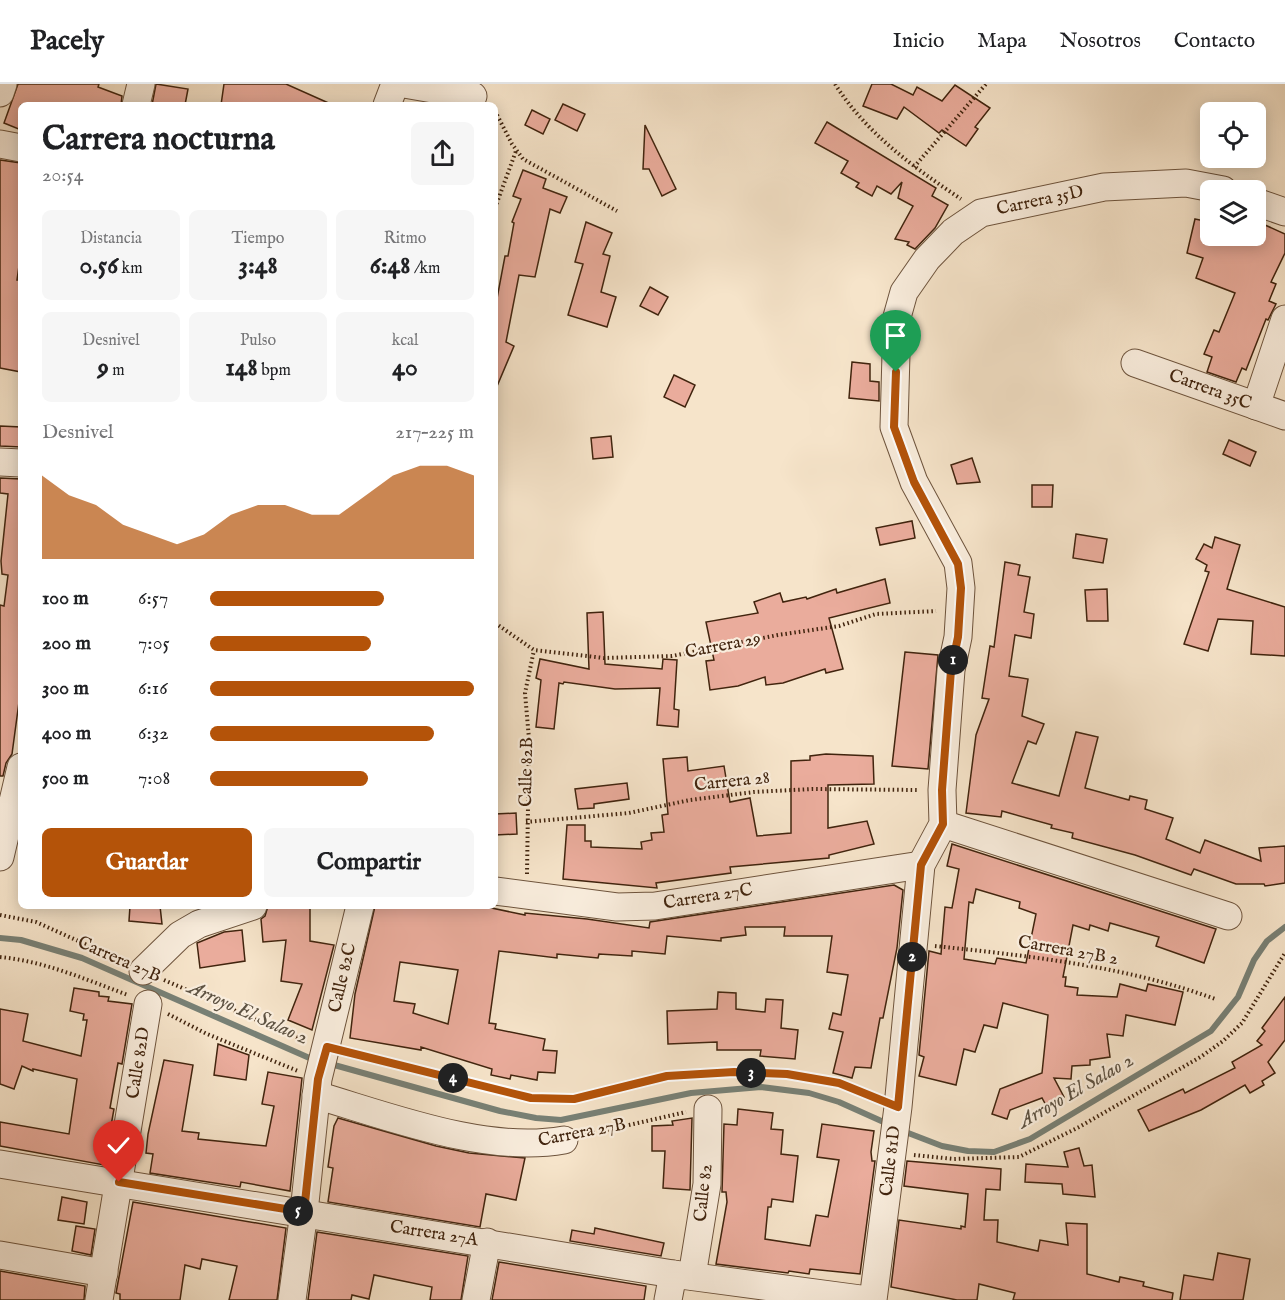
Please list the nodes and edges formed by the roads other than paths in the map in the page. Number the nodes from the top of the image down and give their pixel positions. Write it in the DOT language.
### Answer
graph roads {
  1 [pos="3,84"];
  2 [pos="141,84"];
  3 [pos="395,84"];
  4 [pos="404,84"];
  5 [pos="0,93"];
  6 [pos="137,102"];
  7 [pos="388,102"];
  8 [pos="480,102"];
  9 [pos="0,144"];
  10 [pos="18,147"];
  11 [pos="1200,186"];
  12 [pos="1266,205"];
  13 [pos="1285,212"];
  14 [pos="981,213"];
  15 [pos="1285,319"];
  16 [pos="1135,363"];
  17 [pos="1256,406"];
  18 [pos="1285,416"];
  19 [pos="0,462"];
  20 [pos="18,463"];
  21 [pos="18,779"];
  22 [pos="943,824"];
  23 [pos="0,857"];
  24 [pos="921,865"];
  25 [pos="498,891"];
  26 [pos="244,909"];
  27 [pos="359,909"];
  28 [pos="1228,916"];
  29 [pos="143,971"];
  30 [pos="148,1004"];
  31 [pos="317,1087"];
  32 [pos="708,1109"];
  33 [pos="564,1140"];
  34 [pos="0,1164"];
  35 [pos="119,1182"];
  36 [pos="304,1212"];
  37 [pos="487,1242"];
  38 [pos="0,1255"];
  39 [pos="104,1273"];
  40 [pos="683,1275"];
  41 [pos="99,1300"];
  42 [pos="292,1300"];
  43 [pos="476,1300"];
  44 [pos="668,1300"];
  45 [pos="868,1300"];
  46 [pos="873,1300"];
  1 -- 5 [label="street"];
  2 -- 6 [label="street"];
  3 -- 7 [label="street"];
  4 -- 8 [label="street"];
  9 -- 10 [label="street"];
  11 -- 14 [label="street, Carrera 35D"];
  12 -- 13 [label="street"];
  14 -- 22 [label="street, Calle 81D"];
  15 -- 17 [label="street"];
  16 -- 17 [label="street, Carrera 35C"];
  17 -- 18 [label="street, Carrera 35C"];
  19 -- 20 [label="street"];
  21 -- 23 [label="street"];
  22 -- 24 [label="street, Calle 81D"];
  22 -- 28 [label="street"];
  24 -- 25 [label="street, Carrera 27C"];
  24 -- 46 [label="street, Calle 81D"];
  26 -- 29 [label="street"];
  27 -- 31 [label="street, Calle 82C"];
  30 -- 35 [label="street, Calle 82D"];
  31 -- 33 [label="street, Carrera 27B"];
  31 -- 36 [label="street, Calle 82C"];
  32 -- 40 [label="street, Calle 82"];
  34 -- 35 [label="street, Carrera 27A"];
  35 -- 36 [label="street, Carrera 27A"];
  35 -- 39 [label="street, Calle 82D"];
  36 -- 37 [label="street, Carrera 27A"];
  36 -- 42 [label="street, Calle 82C"];
  37 -- 40 [label="street, Carrera 27A"];
  37 -- 43 [label="street"];
  38 -- 39 [label="street"];
  39 -- 41 [label="street, Calle 82D"];
  40 -- 44 [label="street, Calle 82"];
  40 -- 45 [label="street, Carrera 27A"];
}
